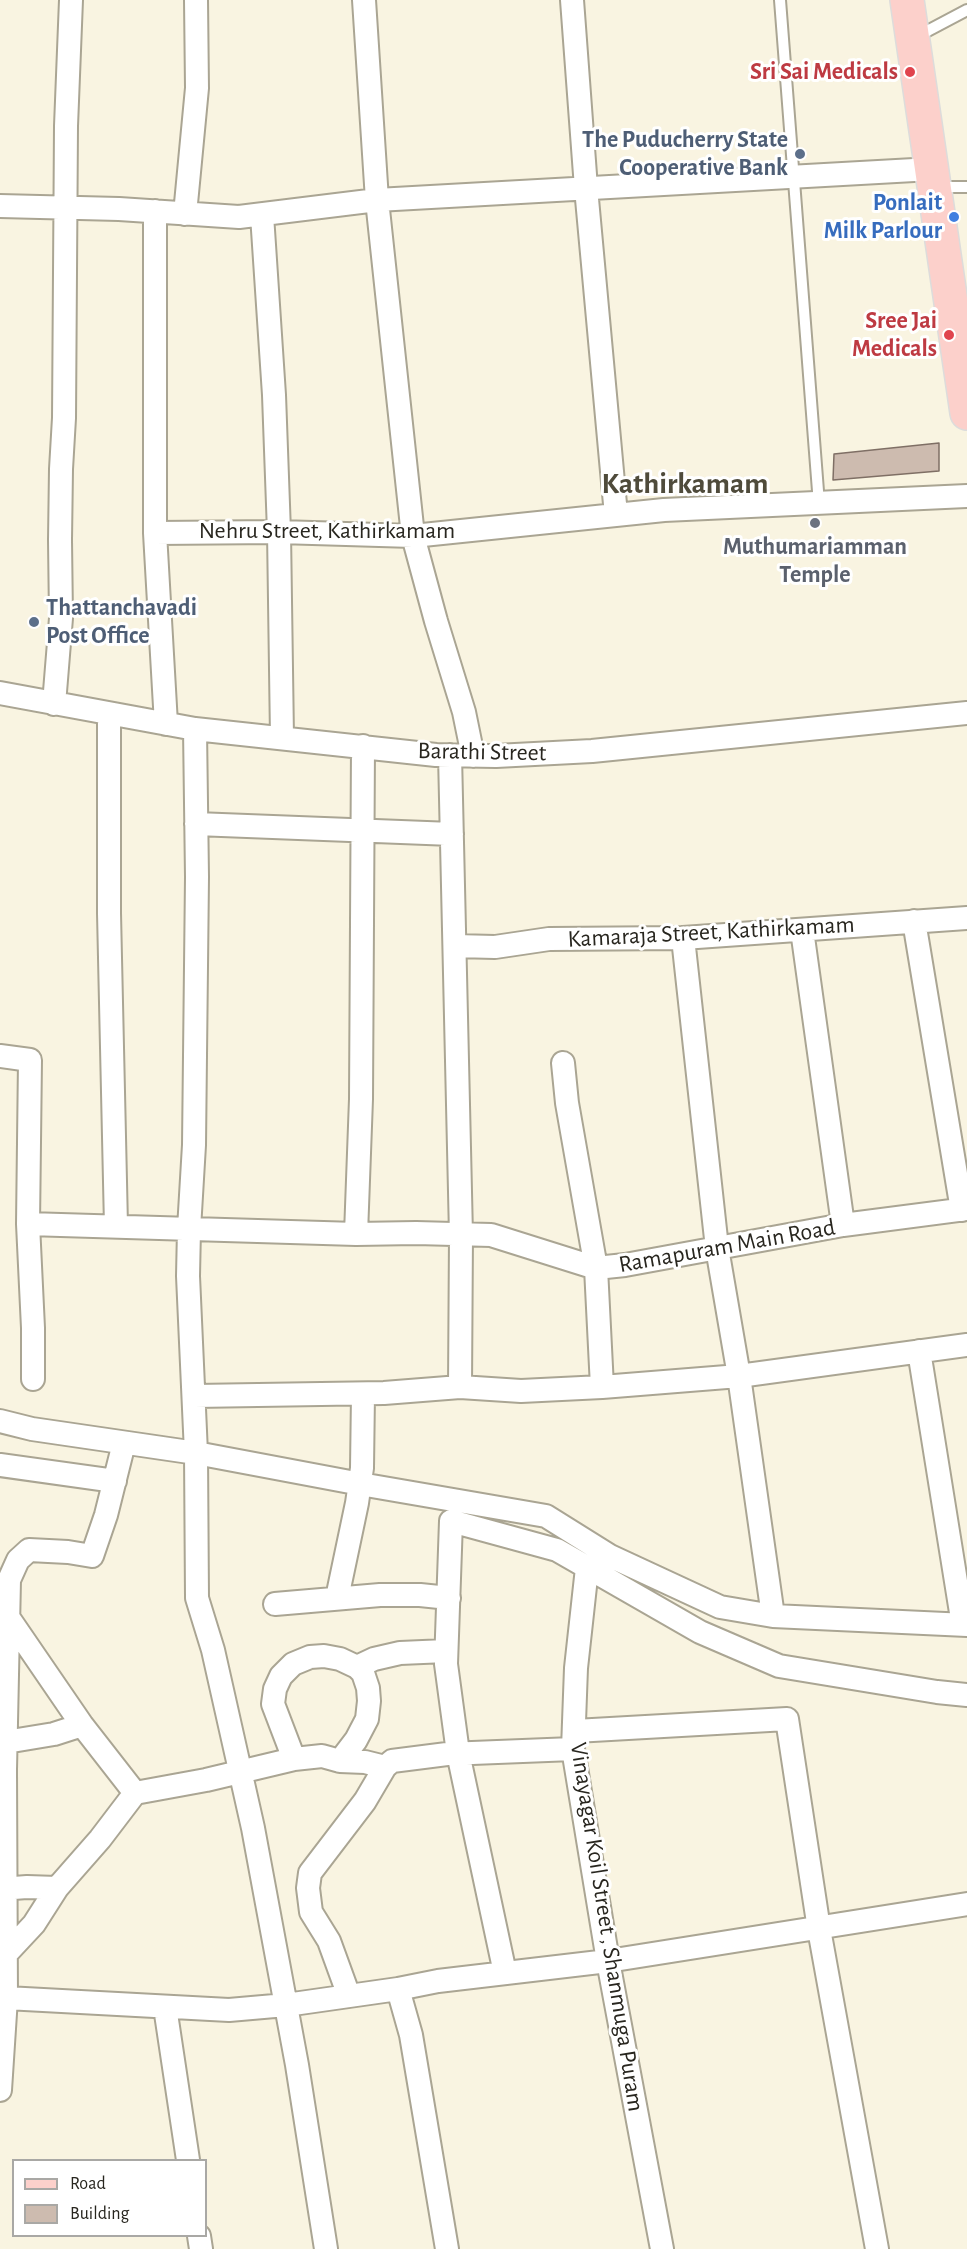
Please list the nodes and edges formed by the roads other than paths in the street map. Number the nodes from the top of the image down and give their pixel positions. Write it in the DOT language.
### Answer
graph roads {
  1 [pos="71,0"];
  2 [pos="196,0"];
  3 [pos="364,0"];
  4 [pos="572,0"];
  5 [pos="780,0"];
  6 [pos="907,0"];
  7 [pos="967,10"];
  8 [pos="913,39"];
  9 [pos="795,176"];
  10 [pos="933,178"];
  11 [pos="967,187"];
  12 [pos="586,188"];
  13 [pos="377,200"];
  14 [pos="0,206"];
  15 [pos="65,208"];
  16 [pos="155,211"];
  17 [pos="185,213"];
  18 [pos="262,215"];
  19 [pos="967,413"];
  20 [pos="967,496"];
  21 [pos="819,504"];
  22 [pos="616,515"];
  23 [pos="279,532"];
  24 [pos="155,533"];
  25 [pos="413,536"];
  26 [pos="0,693"];
  27 [pos="54,704"];
  28 [pos="967,713"];
  29 [pos="109,714"];
  30 [pos="166,724"];
  31 [pos="195,729"];
  32 [pos="282,737"];
  33 [pos="363,746"];
  34 [pos="450,755"];
  35 [pos="473,756"];
  36 [pos="196,824"];
  37 [pos="363,830"];
  38 [pos="452,834"];
  39 [pos="967,918"];
  40 [pos="914,921"];
  41 [pos="802,930"];
  42 [pos="683,938"];
  43 [pos="455,946"];
  44 [pos="0,1056"];
  45 [pos="563,1063"];
  46 [pos="965,1209"];
  47 [pos="28,1224"];
  48 [pos="843,1225"];
  49 [pos="116,1226"];
  50 [pos="189,1229"];
  51 [pos="356,1234"];
  52 [pos="461,1235"];
  53 [pos="717,1248"];
  54 [pos="596,1268"];
  55 [pos="967,1345"];
  56 [pos="919,1351"];
  57 [pos="739,1376"];
  58 [pos="33,1379"];
  59 [pos="460,1387"];
  60 [pos="602,1387"];
  61 [pos="363,1394"];
  62 [pos="195,1396"];
  63 [pos="0,1421"];
  64 [pos="124,1443"];
  65 [pos="196,1453"];
  66 [pos="0,1465"];
  67 [pos="115,1481"];
  68 [pos="360,1484"];
  69 [pos="587,1568"];
  70 [pos="338,1598"];
  71 [pos="448,1598"];
  72 [pos="275,1604"];
  73 [pos="773,1616"];
  74 [pos="8,1617"];
  75 [pos="965,1625"];
  76 [pos="446,1651"];
  77 [pos="357,1667"];
  78 [pos="967,1695"];
  79 [pos="82,1725"];
  80 [pos="574,1740"];
  81 [pos="3,1742"];
  82 [pos="458,1753"];
  83 [pos="294,1759"];
  84 [pos="340,1761"];
  85 [pos="385,1767"];
  86 [pos="240,1771"];
  87 [pos="135,1793"];
  88 [pos="57,1888"];
  89 [pos="2,1889"];
  90 [pos="967,1904"];
  91 [pos="819,1929"];
  92 [pos="6,1954"];
  93 [pos="608,1961"];
  94 [pos="505,1973"];
  95 [pos="398,1989"];
  96 [pos="349,1996"];
  97 [pos="6,1998"];
  98 [pos="286,2005"];
  99 [pos="165,2007"];
  100 [pos="0,2090"];
  101 [pos="188,2159"];
  102 [pos="326,2249"];
  103 [pos="447,2249"];
  104 [pos="663,2249"];
  105 [pos="877,2249"];
  1 -- 15 [label="street"];
  2 -- 17 [label="street"];
  3 -- 13 [label="street"];
  4 -- 12 [label="street"];
  5 -- 9 [label="lane"];
  6 -- 8 [label="main road"];
  7 -- 8 [label="lane"];
  8 -- 10 [label="main road"];
  9 -- 10 [label="street"];
  9 -- 12 [label="street"];
  9 -- 21 [label="lane"];
  10 -- 11 [label="lane"];
  10 -- 19 [label="main road"];
  12 -- 13 [label="street"];
  12 -- 22 [label="street"];
  13 -- 18 [label="street"];
  13 -- 25 [label="street"];
  14 -- 15 [label="street"];
  15 -- 16 [label="street"];
  15 -- 27 [label="street"];
  16 -- 17 [label="street"];
  16 -- 24 [label="street"];
  17 -- 18 [label="street"];
  18 -- 23 [label="street"];
  20 -- 21 [label="street, Nehru Street, Kathirkamam"];
  21 -- 22 [label="street, Nehru Street, Kathirkamam"];
  22 -- 25 [label="street, Nehru Street, Kathirkamam"];
  23 -- 24 [label="street, Nehru Street, Kathirkamam"];
  23 -- 25 [label="street, Nehru Street, Kathirkamam"];
  23 -- 32 [label="street"];
  24 -- 30 [label="street"];
  25 -- 35 [label="street"];
  26 -- 27 [label="street, Barathi Street"];
  27 -- 29 [label="street, Barathi Street"];
  28 -- 35 [label="street, Barathi Street"];
  29 -- 30 [label="street, Barathi Street"];
  29 -- 49 [label="street"];
  30 -- 31 [label="street, Barathi Street"];
  31 -- 32 [label="street, Barathi Street"];
  31 -- 36 [label="street"];
  32 -- 33 [label="street, Barathi Street"];
  33 -- 34 [label="street, Barathi Street"];
  33 -- 37 [label="street"];
  34 -- 35 [label="street, Barathi Street"];
  34 -- 38 [label="street"];
  36 -- 37 [label="street"];
  36 -- 50 [label="street"];
  37 -- 38 [label="street"];
  37 -- 51 [label="street"];
  38 -- 43 [label="street"];
  39 -- 40 [label="street, Kamaraja Street, Kathirkamam"];
  40 -- 41 [label="street, Kamaraja Street, Kathirkamam"];
  40 -- 46 [label="street"];
  41 -- 42 [label="street, Kamaraja Street, Kathirkamam"];
  41 -- 48 [label="street"];
  42 -- 43 [label="street, Kamaraja Street, Kathirkamam"];
  42 -- 53 [label="street"];
  43 -- 52 [label="street"];
  44 -- 47 [label="street"];
  45 -- 54 [label="street"];
  46 -- 48 [label="street, Ramapuram Main Road"];
  47 -- 49 [label="street, Ramapuram Main Road"];
  47 -- 58 [label="street"];
  48 -- 53 [label="street, Ramapuram Main Road"];
  49 -- 50 [label="street, Ramapuram Main Road"];
  50 -- 51 [label="street, Ramapuram Main Road"];
  50 -- 62 [label="street"];
  51 -- 52 [label="street, Ramapuram Main Road"];
  52 -- 54 [label="street, Ramapuram Main Road"];
  52 -- 59 [label="street"];
  53 -- 54 [label="street, Ramapuram Main Road"];
  53 -- 57 [label="street"];
  54 -- 60 [label="street"];
  55 -- 56 [label="street"];
  56 -- 57 [label="street"];
  56 -- 75 [label="street"];
  57 -- 60 [label="street"];
  57 -- 73 [label="street"];
  59 -- 60 [label="street"];
  59 -- 61 [label="street"];
  61 -- 62 [label="street"];
  61 -- 68 [label="street"];
  62 -- 65 [label="street"];
  63 -- 64 [label="street"];
  64 -- 65 [label="street"];
  64 -- 67 [label="street"];
  65 -- 68 [label="street"];
  65 -- 86 [label="street"];
  66 -- 67 [label="street"];
  67 -- 74 [label="street"];
  68 -- 70 [label="street"];
  68 -- 73 [label="street"];
  69 -- 71 [label="street"];
  69 -- 78 [label="street"];
  69 -- 80 [label="street, Vinayagar Koil Street , Shanmuga Puram"];
  70 -- 71 [label="street"];
  70 -- 72 [label="street"];
  71 -- 76 [label="street"];
  73 -- 75 [label="street"];
  74 -- 79 [label="street"];
  74 -- 81 [label="street"];
  76 -- 77 [label="street"];
  76 -- 82 [label="street"];
  77 -- 83 [label="street"];
  77 -- 84 [label="street"];
  79 -- 81 [label="street"];
  79 -- 87 [label="street"];
  80 -- 82 [label="street"];
  80 -- 91 [label="street"];
  80 -- 93 [label="street, Vinayagar Koil Street , Shanmuga Puram"];
  81 -- 89 [label="street"];
  82 -- 85 [label="street"];
  82 -- 94 [label="street"];
  83 -- 84 [label="street"];
  83 -- 86 [label="street"];
  84 -- 85 [label="street"];
  85 -- 96 [label="street"];
  86 -- 87 [label="street"];
  86 -- 98 [label="street"];
  87 -- 88 [label="street"];
  88 -- 89 [label="street"];
  88 -- 92 [label="street"];
  89 -- 92 [label="street"];
  90 -- 91 [label="street"];
  91 -- 93 [label="street"];
  91 -- 105 [label="street"];
  92 -- 97 [label="street"];
  93 -- 94 [label="street"];
  93 -- 104 [label="street, Vinayagar Koil Street , Shanmuga Puram"];
  94 -- 95 [label="street"];
  95 -- 96 [label="street"];
  95 -- 103 [label="street"];
  96 -- 98 [label="street"];
  97 -- 99 [label="street"];
  97 -- 100 [label="street"];
  98 -- 99 [label="street"];
  98 -- 102 [label="street"];
  99 -- 101 [label="street"];
}
